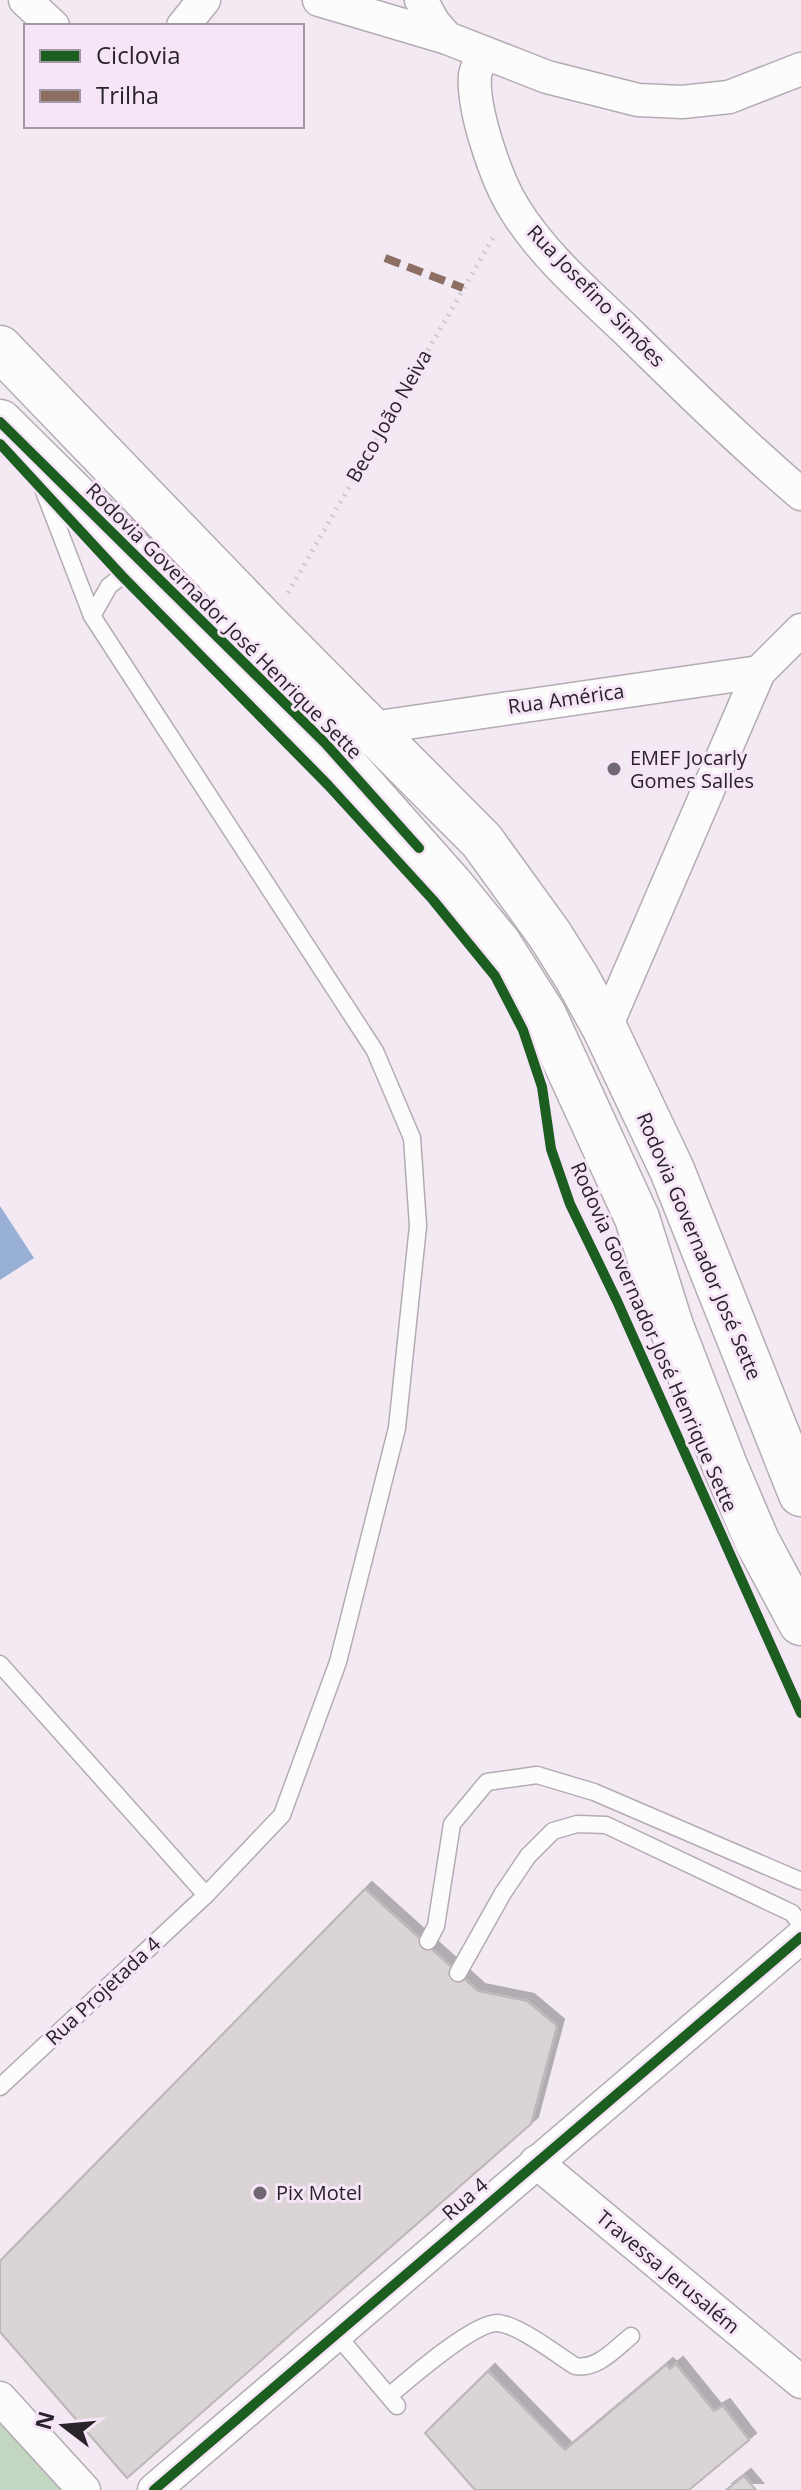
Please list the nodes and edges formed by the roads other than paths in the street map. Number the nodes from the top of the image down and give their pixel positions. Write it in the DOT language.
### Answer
graph roads {
  1 [pos="25,0"];
  2 [pos="204,0"];
  3 [pos="319,0"];
  4 [pos="421,0"];
  5 [pos="51,24"];
  6 [pos="185,24"];
  7 [pos="447,38"];
  8 [pos="485,53"];
  9 [pos="801,69"];
  10 [pos="0,348"];
  11 [pos="14,437"];
  12 [pos="801,494"];
  13 [pos="141,562"];
  14 [pos="92,616"];
  15 [pos="801,630"];
  16 [pos="759,672"];
  17 [pos="372,728"];
  18 [pos="482,841"];
  19 [pos="605,1029"];
  20 [pos="801,1494"];
  21 [pos="801,1623"];
  22 [pos="0,1664"];
  23 [pos="801,1881"];
  24 [pos="206,1895"];
  25 [pos="801,1925"];
  26 [pos="801,1937"];
  27 [pos="428,1941"];
  28 [pos="458,1973"];
  29 [pos="0,2087"];
  30 [pos="536,2162"];
  31 [pos="336,2334"];
  32 [pos="631,2336"];
  33 [pos="801,2382"];
  34 [pos="0,2398"];
  35 [pos="84,2490"];
  36 [pos="154,2490"];
  1 -- 5 [label="street"];
  2 -- 6 [label="street"];
  3 -- 7 [label="street"];
  4 -- 7 [label="street"];
  7 -- 8 [label="street"];
  8 -- 9 [label="street"];
  8 -- 12 [label="street, Rua Josefino Simões"];
  10 -- 17 [label="main road, Rodovia Governador José Henrique Sette"];
  11 -- 13 [label="main road, Rodovia Governador José Henrique Sette"];
  11 -- 14 [label="lane, Rua Projetada 4"];
  13 -- 14 [label="lane"];
  13 -- 21 [label="main road, Rodovia Governador José Henrique Sette"];
  14 -- 24 [label="lane, Rua Projetada 4"];
  15 -- 16 [label="street"];
  16 -- 17 [label="street, Rua América"];
  16 -- 19 [label="street"];
  17 -- 18 [label="main road, Rodovia Governador José Henrique Sette"];
  18 -- 19 [label="main road, Rodovia Governador José Sette"];
  19 -- 20 [label="main road, Rodovia Governador José Sette"];
  22 -- 24 [label="lane"];
  23 -- 27 [label="lane"];
  24 -- 29 [label="lane, Rua Projetada 4"];
  25 -- 28 [label="lane"];
  26 -- 30 [label="street, Rua 4"];
  30 -- 31 [label="street, Rua 4"];
  30 -- 33 [label="street, Travessa Jerusalém"];
  31 -- 32 [label="lane"];
  31 -- 36 [label="street, Rua 4"];
  34 -- 35 [label="street"];
}
